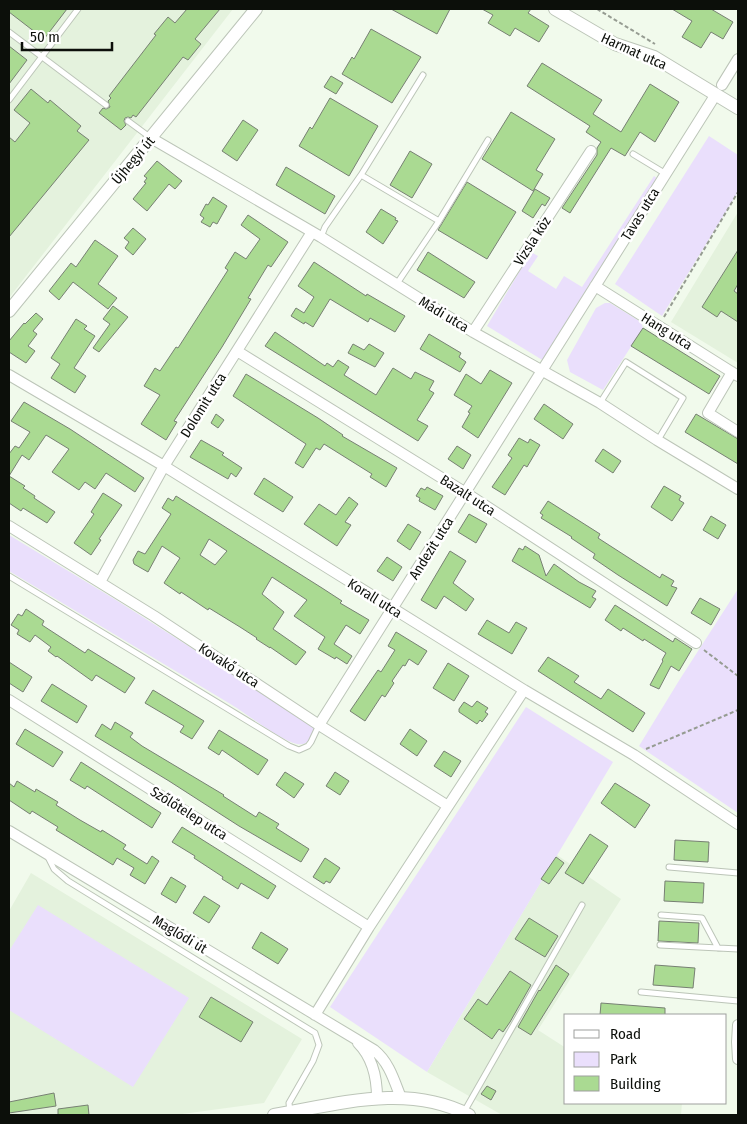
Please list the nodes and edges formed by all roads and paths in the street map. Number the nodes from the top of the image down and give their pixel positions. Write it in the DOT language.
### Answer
graph roads {
  1 [pos="78,9"];
  2 [pos="256,9"];
  3 [pos="555,9"];
  4 [pos="9,32"];
  5 [pos="42,58"];
  6 [pos="738,58"];
  7 [pos="423,75"];
  8 [pos="719,89"];
  9 [pos="9,100"];
  10 [pos="106,105"];
  11 [pos="738,108"];
  12 [pos="128,121"];
  13 [pos="151,138"];
  14 [pos="488,140"];
  15 [pos="591,151"];
  16 [pos="633,154"];
  17 [pos="666,174"];
  18 [pos="361,175"];
  19 [pos="738,192"];
  20 [pos="439,221"];
  21 [pos="316,234"];
  22 [pos="396,285"];
  23 [pos="595,286"];
  24 [pos="9,311"];
  25 [pos="658,326"];
  26 [pos="473,332"];
  27 [pos="237,351"];
  28 [pos="542,370"];
  29 [pos="735,374"];
  30 [pos="9,375"];
  31 [pos="600,403"];
  32 [pos="738,432"];
  33 [pos="657,440"];
  34 [pos="164,466"];
  35 [pos="738,489"];
  36 [pos="466,493"];
  37 [pos="9,526"];
  38 [pos="9,576"];
  39 [pos="100,582"];
  40 [pos="393,609"];
  41 [pos="696,643"];
  42 [pos="738,676"];
  43 [pos="524,690"];
  44 [pos="9,700"];
  45 [pos="738,710"];
  46 [pos="319,725"];
  47 [pos="634,756"];
  48 [pos="448,806"];
  49 [pos="738,824"];
  50 [pos="9,831"];
  51 [pos="46,853"];
  52 [pos="669,868"];
  53 [pos="738,873"];
  54 [pos="582,905"];
  55 [pos="661,916"];
  56 [pos="369,927"];
  57 [pos="660,945"];
  58 [pos="718,948"];
  59 [pos="738,949"];
  60 [pos="641,992"];
  61 [pos="738,1001"];
  62 [pos="315,1015"];
  63 [pos="738,1026"];
  64 [pos="352,1037"];
  65 [pos="738,1059"];
  66 [pos="377,1098"];
  67 [pos="401,1098"];
  68 [pos="290,1113"];
  69 [pos="466,1114"];
  70 [pos="274,1115"];
  1 -- 5 [label="lane"];
  2 -- 13 [label="street, Újhegyi út"];
  3 -- 8 [label="street, Harmat utca"];
  4 -- 5 [label="lane"];
  5 -- 9 [label="lane"];
  5 -- 10 [label="lane"];
  6 -- 8 [label="street, Tavas utca"];
  7 -- 18 [label="lane"];
  8 -- 11 [label="street, Harmat utca"];
  8 -- 17 [label="street, Tavas utca"];
  12 -- 13 [label="lane"];
  13 -- 21 [label="street, Mádi utca"];
  13 -- 24 [label="street, Újhegyi út"];
  14 -- 20 [label="lane"];
  15 -- 26 [label="street, Vizsla köz"];
  16 -- 17 [label="lane"];
  17 -- 23 [label="street, Tavas utca"];
  18 -- 20 [label="lane"];
  18 -- 21 [label="lane"];
  19 -- 25 [label="path"];
  20 -- 22 [label="lane"];
  21 -- 22 [label="street, Mádi utca"];
  21 -- 27 [label="street, Dolomit utca"];
  22 -- 26 [label="street, Mádi utca"];
  23 -- 25 [label="street, Hang utca"];
  23 -- 28 [label="street, Tavas utca"];
  25 -- 29 [label="street, Hang utca"];
  26 -- 28 [label="street, Mádi utca"];
  27 -- 34 [label="street, Dolomit utca"];
  27 -- 36 [label="street, Bazalt utca"];
  28 -- 31 [label="street, Mádi utca"];
  28 -- 36 [label="street, Andezit utca"];
  29 -- 32 [label="street"];
  30 -- 34 [label="street, Korall utca"];
  31 -- 33 [label="street, Mádi utca"];
  31 -- 33 [label="lane"];
  33 -- 35 [label="street, Mádi utca"];
  34 -- 39 [label="street, Dolomit utca"];
  34 -- 40 [label="street, Korall utca"];
  36 -- 40 [label="street, Andezit utca"];
  36 -- 41 [label="street, Bazalt utca"];
  37 -- 39 [label="street, Kovakő utca"];
  38 -- 46 [label="lane"];
  39 -- 46 [label="street, Kovakő utca"];
  40 -- 43 [label="street, Korall utca"];
  40 -- 46 [label="street, Andezit utca"];
  41 -- 42 [label="path"];
  43 -- 47 [label="street, Korall utca"];
  43 -- 48 [label="street"];
  44 -- 56 [label="street, Szőlőtelep utca"];
  45 -- 47 [label="path"];
  46 -- 48 [label="street, Kovakő utca"];
  47 -- 49 [label="street, Korall utca"];
  48 -- 56 [label="street"];
  50 -- 51 [label="street, Maglódi út"];
  51 -- 62 [label="street, Maglódi út"];
  51 -- 68 [label="lane"];
  52 -- 53 [label="lane"];
  54 -- 69 [label="lane"];
  55 -- 58 [label="lane"];
  56 -- 62 [label="street"];
  57 -- 58 [label="lane"];
  58 -- 59 [label="lane"];
  60 -- 61 [label="lane"];
  62 -- 64 [label="street, Maglódi út"];
  63 -- 65 [label="street"];
  64 -- 66 [label="street, Maglódi út"];
  64 -- 67 [label="street, Maglódi út"];
  66 -- 67 [label="street"];
  66 -- 68 [label="street"];
  67 -- 69 [label="street"];
  68 -- 70 [label="street"];
}
